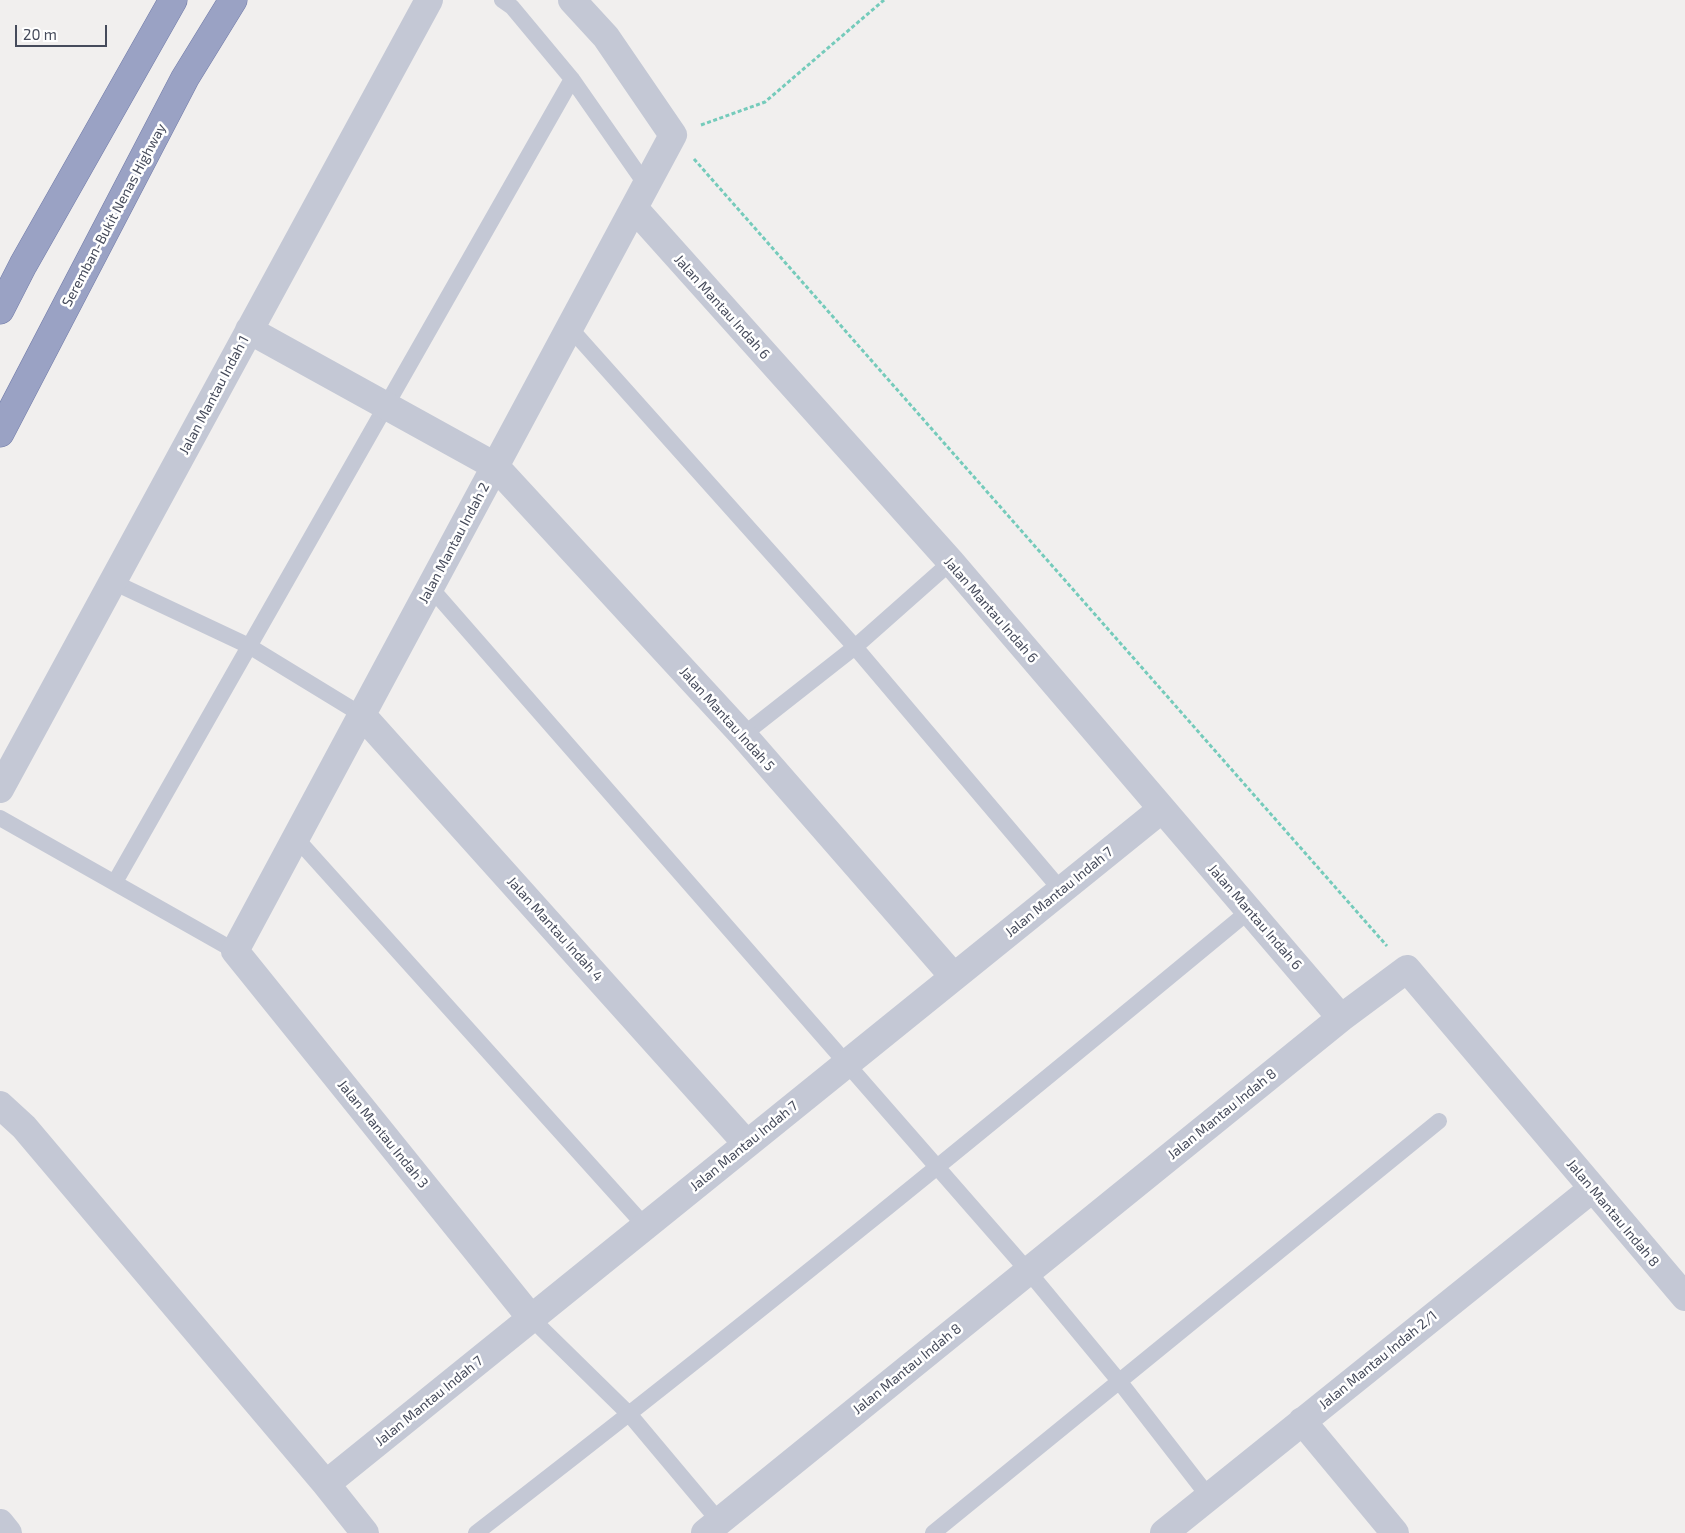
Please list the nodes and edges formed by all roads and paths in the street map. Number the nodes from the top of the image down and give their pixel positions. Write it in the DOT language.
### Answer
graph roads {
  1 [pos="174,0"];
  2 [pos="234,0"];
  3 [pos="428,0"];
  4 [pos="502,0"];
  5 [pos="572,0"];
  6 [pos="884,0"];
  7 [pos="572,79"];
  8 [pos="673,135"];
  9 [pos="646,185"];
  10 [pos="634,208"];
  11 [pos="0,310"];
  12 [pos="570,328"];
  13 [pos="249,330"];
  14 [pos="387,404"];
  15 [pos="0,433"];
  16 [pos="495,466"];
  17 [pos="951,562"];
  18 [pos="113,582"];
  19 [pos="430,587"];
  20 [pos="249,646"];
  21 [pos="854,647"];
  22 [pos="362,715"];
  23 [pos="743,735"];
  24 [pos="0,790"];
  25 [pos="1162,809"];
  26 [pos="0,818"];
  27 [pos="296,838"];
  28 [pos="115,882"];
  29 [pos="1061,890"];
  30 [pos="1249,911"];
  31 [pos="235,951"];
  32 [pos="1407,969"];
  33 [pos="954,977"];
  34 [pos="1341,1018"];
  35 [pos="847,1063"];
  36 [pos="0,1105"];
  37 [pos="1439,1120"];
  38 [pos="747,1144"];
  39 [pos="938,1168"];
  40 [pos="1592,1189"];
  41 [pos="645,1226"];
  42 [pos="1028,1271"];
  43 [pos="1685,1297"];
  44 [pos="531,1318"];
  45 [pos="1119,1381"];
  46 [pos="630,1414"];
  47 [pos="1302,1421"];
  48 [pos="326,1484"];
  49 [pos="1209,1496"];
  50 [pos="0,1523"];
  51 [pos="712,1527"];
  52 [pos="8,1533"];
  53 [pos="365,1533"];
  54 [pos="476,1533"];
  55 [pos="932,1533"];
  56 [pos="1164,1533"];
  57 [pos="1395,1533"];
  1 -- 11 [label="highway"];
  2 -- 15 [label="highway, Seremban-Bukit Nenas Highway"];
  3 -- 13 [label="street, Jalan Mantau Indah 1"];
  4 -- 7 [label="lane"];
  5 -- 8 [label="street"];
  6 -- 8 [label="path"];
  7 -- 9 [label="lane"];
  7 -- 14 [label="lane"];
  8 -- 9 [label="street, Jalan Mantau Indah 2"];
  8 -- 32 [label="path"];
  9 -- 10 [label="street, Jalan Mantau Indah 2"];
  10 -- 12 [label="street, Jalan Mantau Indah 2"];
  10 -- 17 [label="street, Jalan Mantau Indah 6"];
  12 -- 16 [label="street, Jalan Mantau Indah 2"];
  12 -- 21 [label="lane"];
  13 -- 14 [label="street, Jalan Mantau Indah 5"];
  13 -- 18 [label="street, Jalan Mantau Indah 1"];
  14 -- 16 [label="street, Jalan Mantau Indah 5"];
  14 -- 20 [label="lane"];
  16 -- 19 [label="street, Jalan Mantau Indah 2"];
  16 -- 23 [label="street, Jalan Mantau Indah 5"];
  17 -- 21 [label="lane"];
  17 -- 25 [label="street, Jalan Mantau Indah 6"];
  18 -- 20 [label="lane"];
  18 -- 24 [label="street, Jalan Mantau Indah 1"];
  19 -- 22 [label="street, Jalan Mantau Indah 2"];
  19 -- 35 [label="lane"];
  20 -- 22 [label="lane"];
  20 -- 28 [label="lane"];
  21 -- 23 [label="lane"];
  21 -- 29 [label="lane"];
  22 -- 27 [label="street, Jalan Mantau Indah 2"];
  22 -- 38 [label="street, Jalan Mantau Indah 4"];
  23 -- 33 [label="street, Jalan Mantau Indah 5"];
  25 -- 29 [label="street, Jalan Mantau Indah 7"];
  25 -- 30 [label="street, Jalan Mantau Indah 6"];
  26 -- 28 [label="lane"];
  27 -- 31 [label="street, Jalan Mantau Indah 2"];
  27 -- 41 [label="lane"];
  28 -- 31 [label="lane"];
  29 -- 33 [label="street, Jalan Mantau Indah 7"];
  30 -- 34 [label="street, Jalan Mantau Indah 6"];
  30 -- 39 [label="lane"];
  31 -- 44 [label="street, Jalan Mantau Indah 3"];
  32 -- 34 [label="street, Jalan Mantau Indah 8"];
  32 -- 40 [label="street, Jalan Mantau Indah 8"];
  33 -- 35 [label="street, Jalan Mantau Indah 7"];
  34 -- 42 [label="street, Jalan Mantau Indah 8"];
  35 -- 38 [label="street, Jalan Mantau Indah 7"];
  35 -- 39 [label="lane"];
  36 -- 48 [label="street"];
  37 -- 45 [label="lane"];
  38 -- 41 [label="street, Jalan Mantau Indah 7"];
  39 -- 42 [label="lane"];
  39 -- 46 [label="lane"];
  40 -- 43 [label="street, Jalan Mantau Indah 8"];
  40 -- 47 [label="street, Jalan Mantau Indah 2/1"];
  41 -- 44 [label="street, Jalan Mantau Indah 7"];
  42 -- 45 [label="lane"];
  42 -- 51 [label="street, Jalan Mantau Indah 8"];
  44 -- 46 [label="lane"];
  44 -- 48 [label="street, Jalan Mantau Indah 7"];
  45 -- 49 [label="lane"];
  45 -- 55 [label="lane"];
  46 -- 51 [label="lane"];
  46 -- 54 [label="lane"];
  47 -- 49 [label="street, Jalan Mantau Indah 2/1"];
  47 -- 57 [label="street"];
  48 -- 53 [label="street"];
  49 -- 56 [label="street, Jalan Mantau Indah 2/1"];
  50 -- 52 [label="street"];
}
